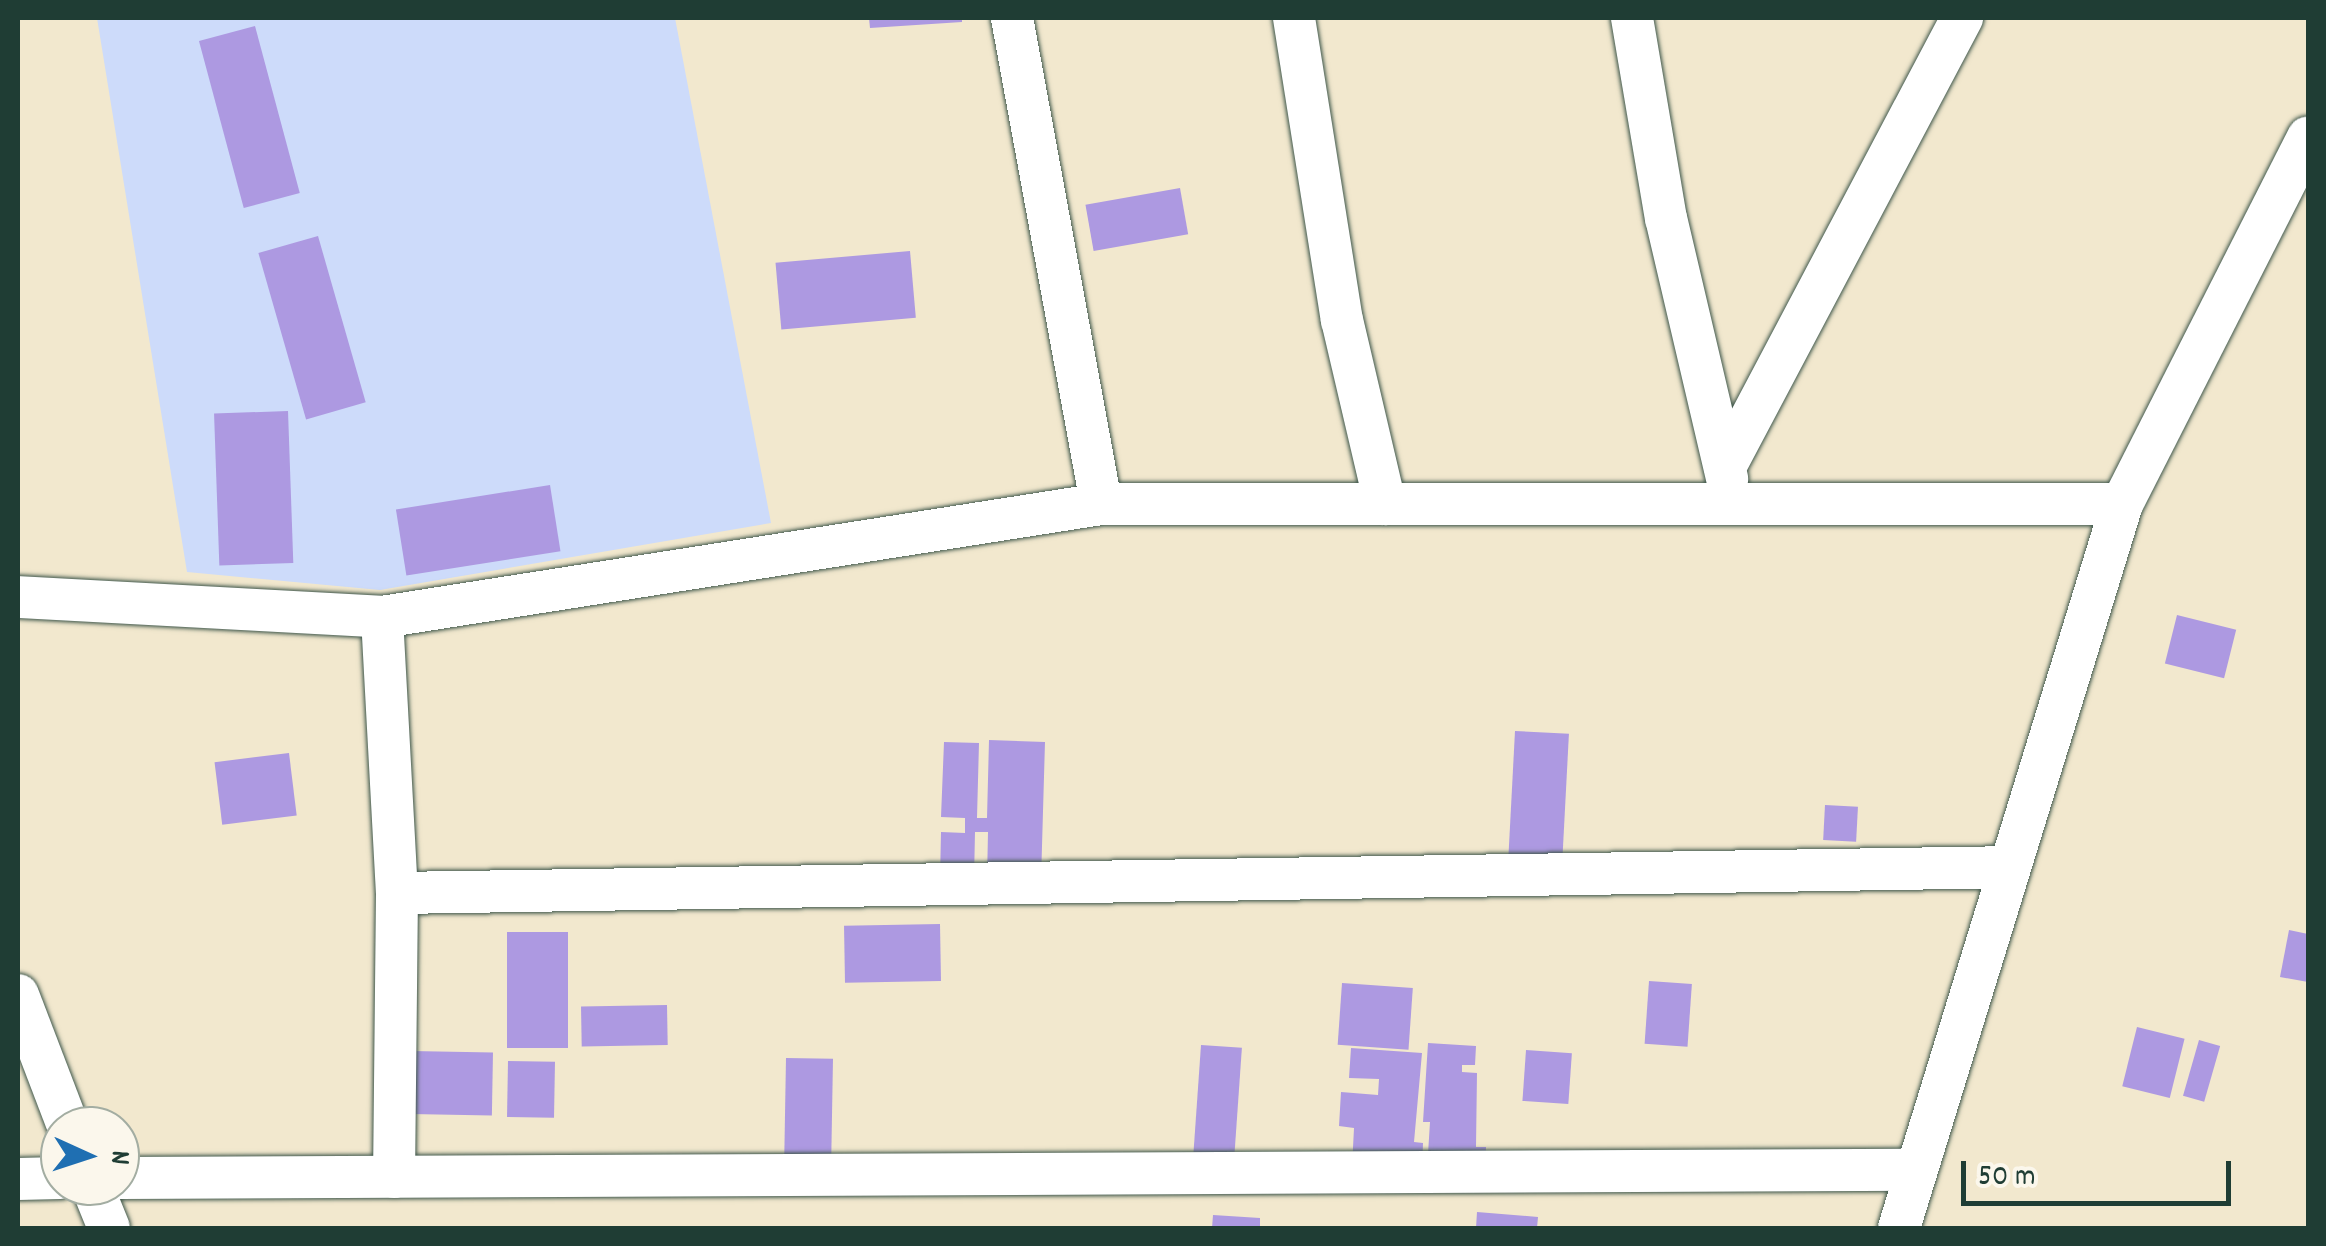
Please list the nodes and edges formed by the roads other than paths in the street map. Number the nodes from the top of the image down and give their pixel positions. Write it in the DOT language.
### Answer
graph roads {
  1 [pos="1012,18"];
  2 [pos="1294,18"];
  3 [pos="1632,18"];
  4 [pos="1962,18"];
  5 [pos="2308,137"];
  6 [pos="1728,486"];
  7 [pos="1101,504"];
  8 [pos="1385,504"];
  9 [pos="2122,504"];
  10 [pos="18,596"];
  11 [pos="382,617"];
  12 [pos="2009,867"];
  13 [pos="396,892"];
  14 [pos="18,995"];
  15 [pos="60,1106"];
  16 [pos="1916,1170"];
  17 [pos="394,1177"];
  18 [pos="140,1178"];
  19 [pos="1899,1228"];
  1 -- 7 [label="street"];
  2 -- 8 [label="street"];
  3 -- 6 [label="street"];
  4 -- 6 [label="street"];
  5 -- 9 [label="street"];
  6 -- 8 [label="street"];
  6 -- 9 [label="street"];
  7 -- 8 [label="street"];
  7 -- 11 [label="street"];
  9 -- 12 [label="street"];
  10 -- 11 [label="street"];
  11 -- 13 [label="street"];
  12 -- 13 [label="street"];
  12 -- 16 [label="street"];
  13 -- 17 [label="street"];
  14 -- 15 [label="street"];
  16 -- 17 [label="street"];
  16 -- 19 [label="street"];
  17 -- 18 [label="street"];
}
